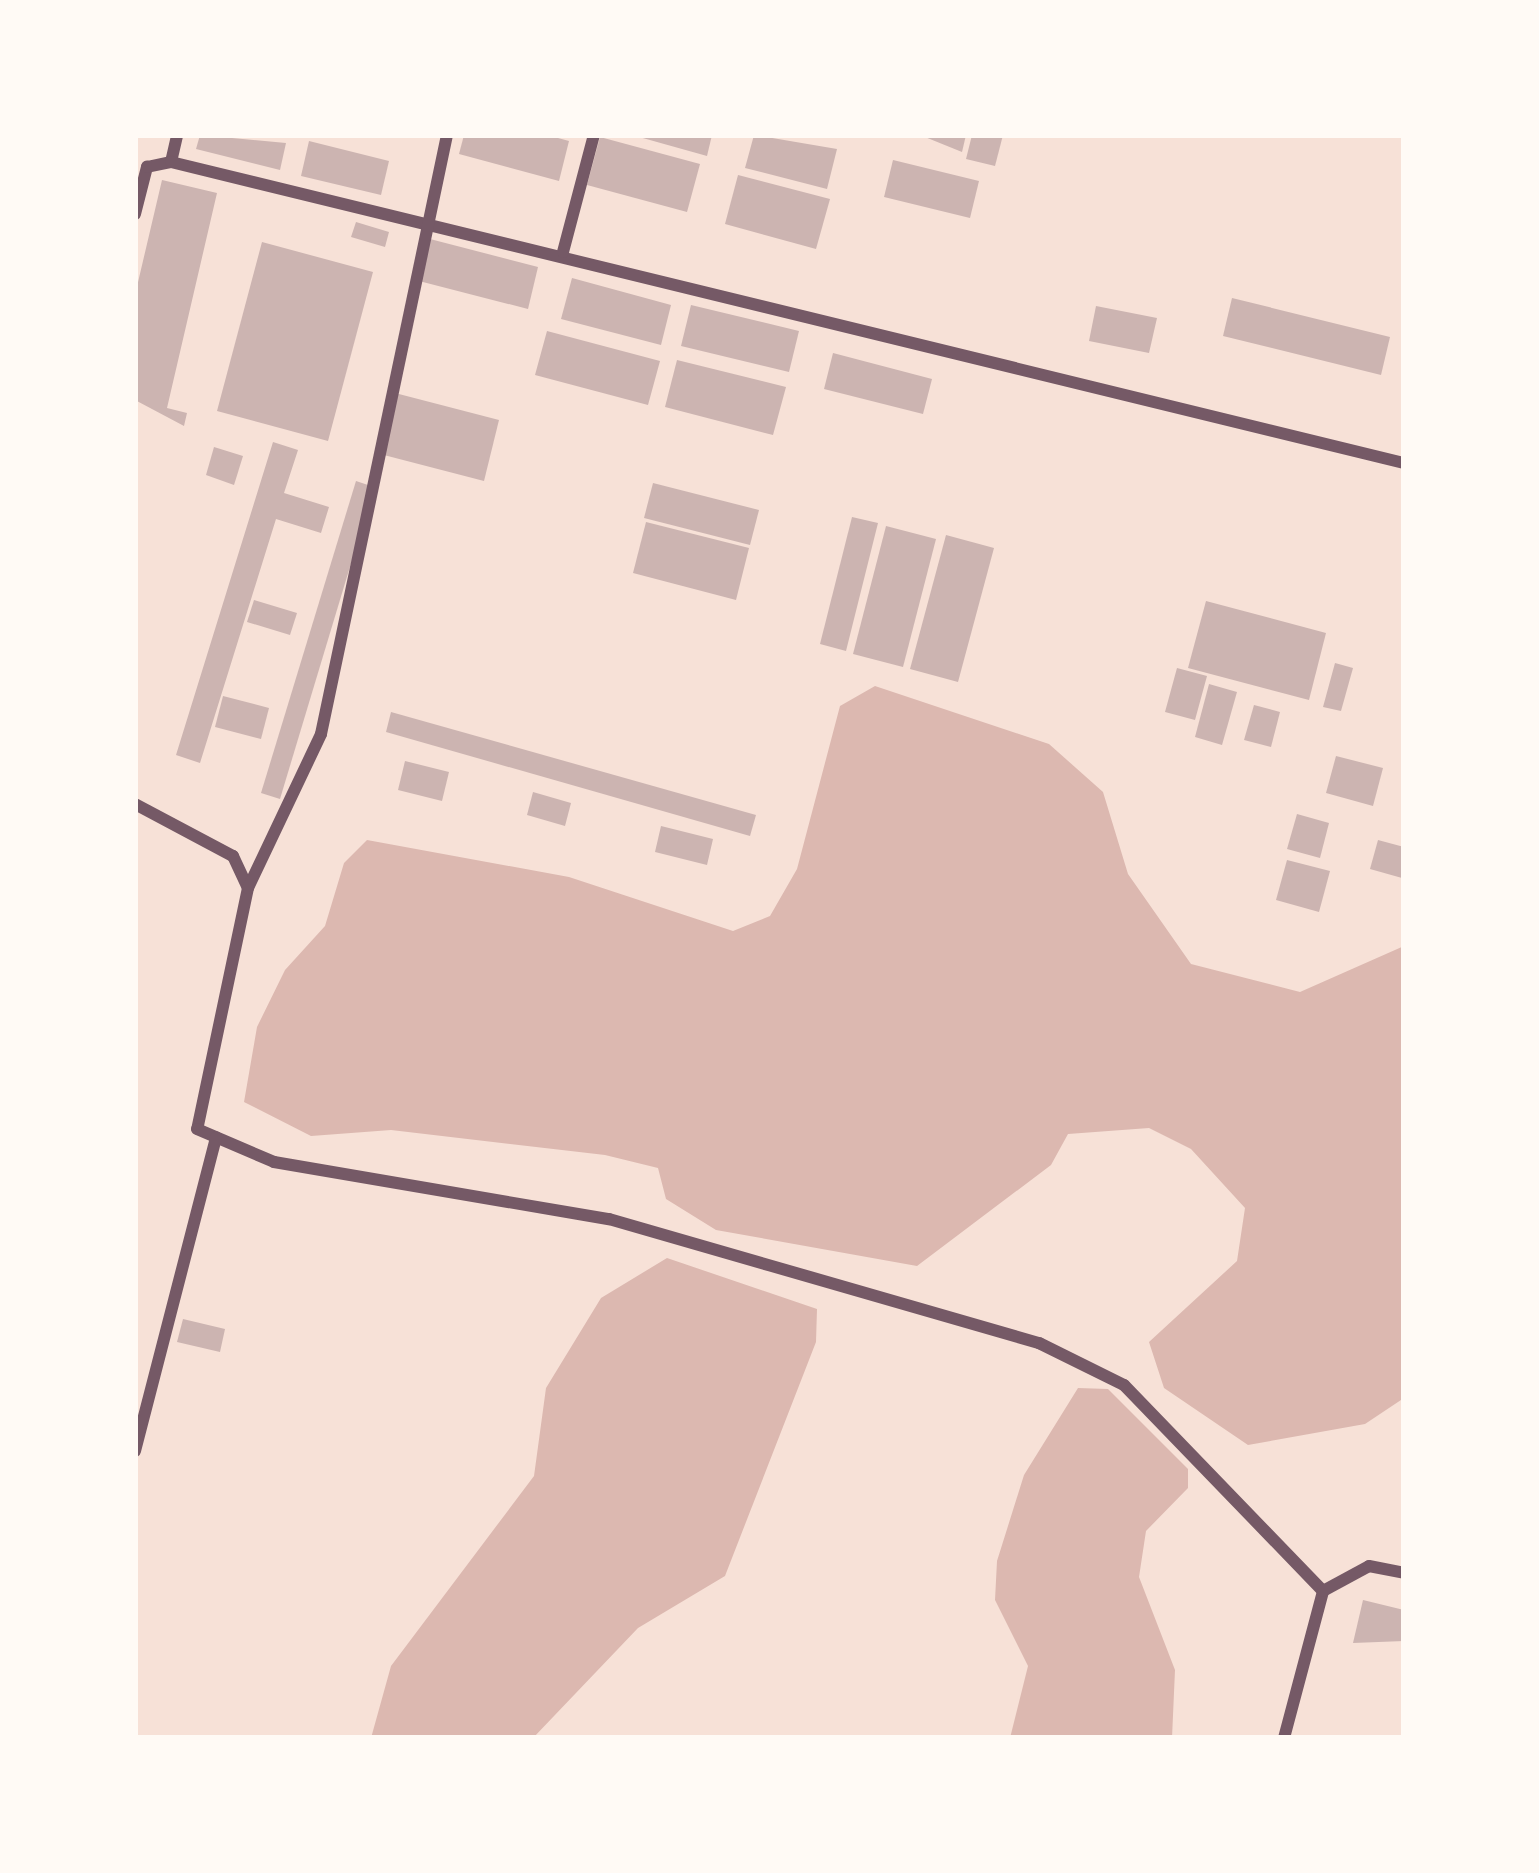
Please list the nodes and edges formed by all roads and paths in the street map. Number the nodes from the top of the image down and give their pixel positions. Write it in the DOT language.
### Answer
graph roads {
  1 [pos="177,135"];
  2 [pos="447,135"];
  3 [pos="594,135"];
  4 [pos="171,161"];
  5 [pos="135,214"];
  6 [pos="432,220"];
  7 [pos="562,252"];
  8 [pos="1404,463"];
  9 [pos="135,804"];
  10 [pos="248,888"];
  11 [pos="216,1137"];
  12 [pos="135,1451"];
  13 [pos="1404,1573"];
  14 [pos="1323,1591"];
  15 [pos="1284,1738"];
  1 -- 4 [label="street"];
  2 -- 6 [label="street"];
  3 -- 7 [label="street"];
  4 -- 5 [label="street"];
  4 -- 6 [label="street"];
  6 -- 7 [label="street"];
  6 -- 10 [label="street"];
  7 -- 8 [label="street"];
  9 -- 10 [label="street"];
  10 -- 11 [label="street"];
  11 -- 12 [label="street"];
  11 -- 14 [label="street"];
  13 -- 14 [label="street"];
  14 -- 15 [label="street"];
}
